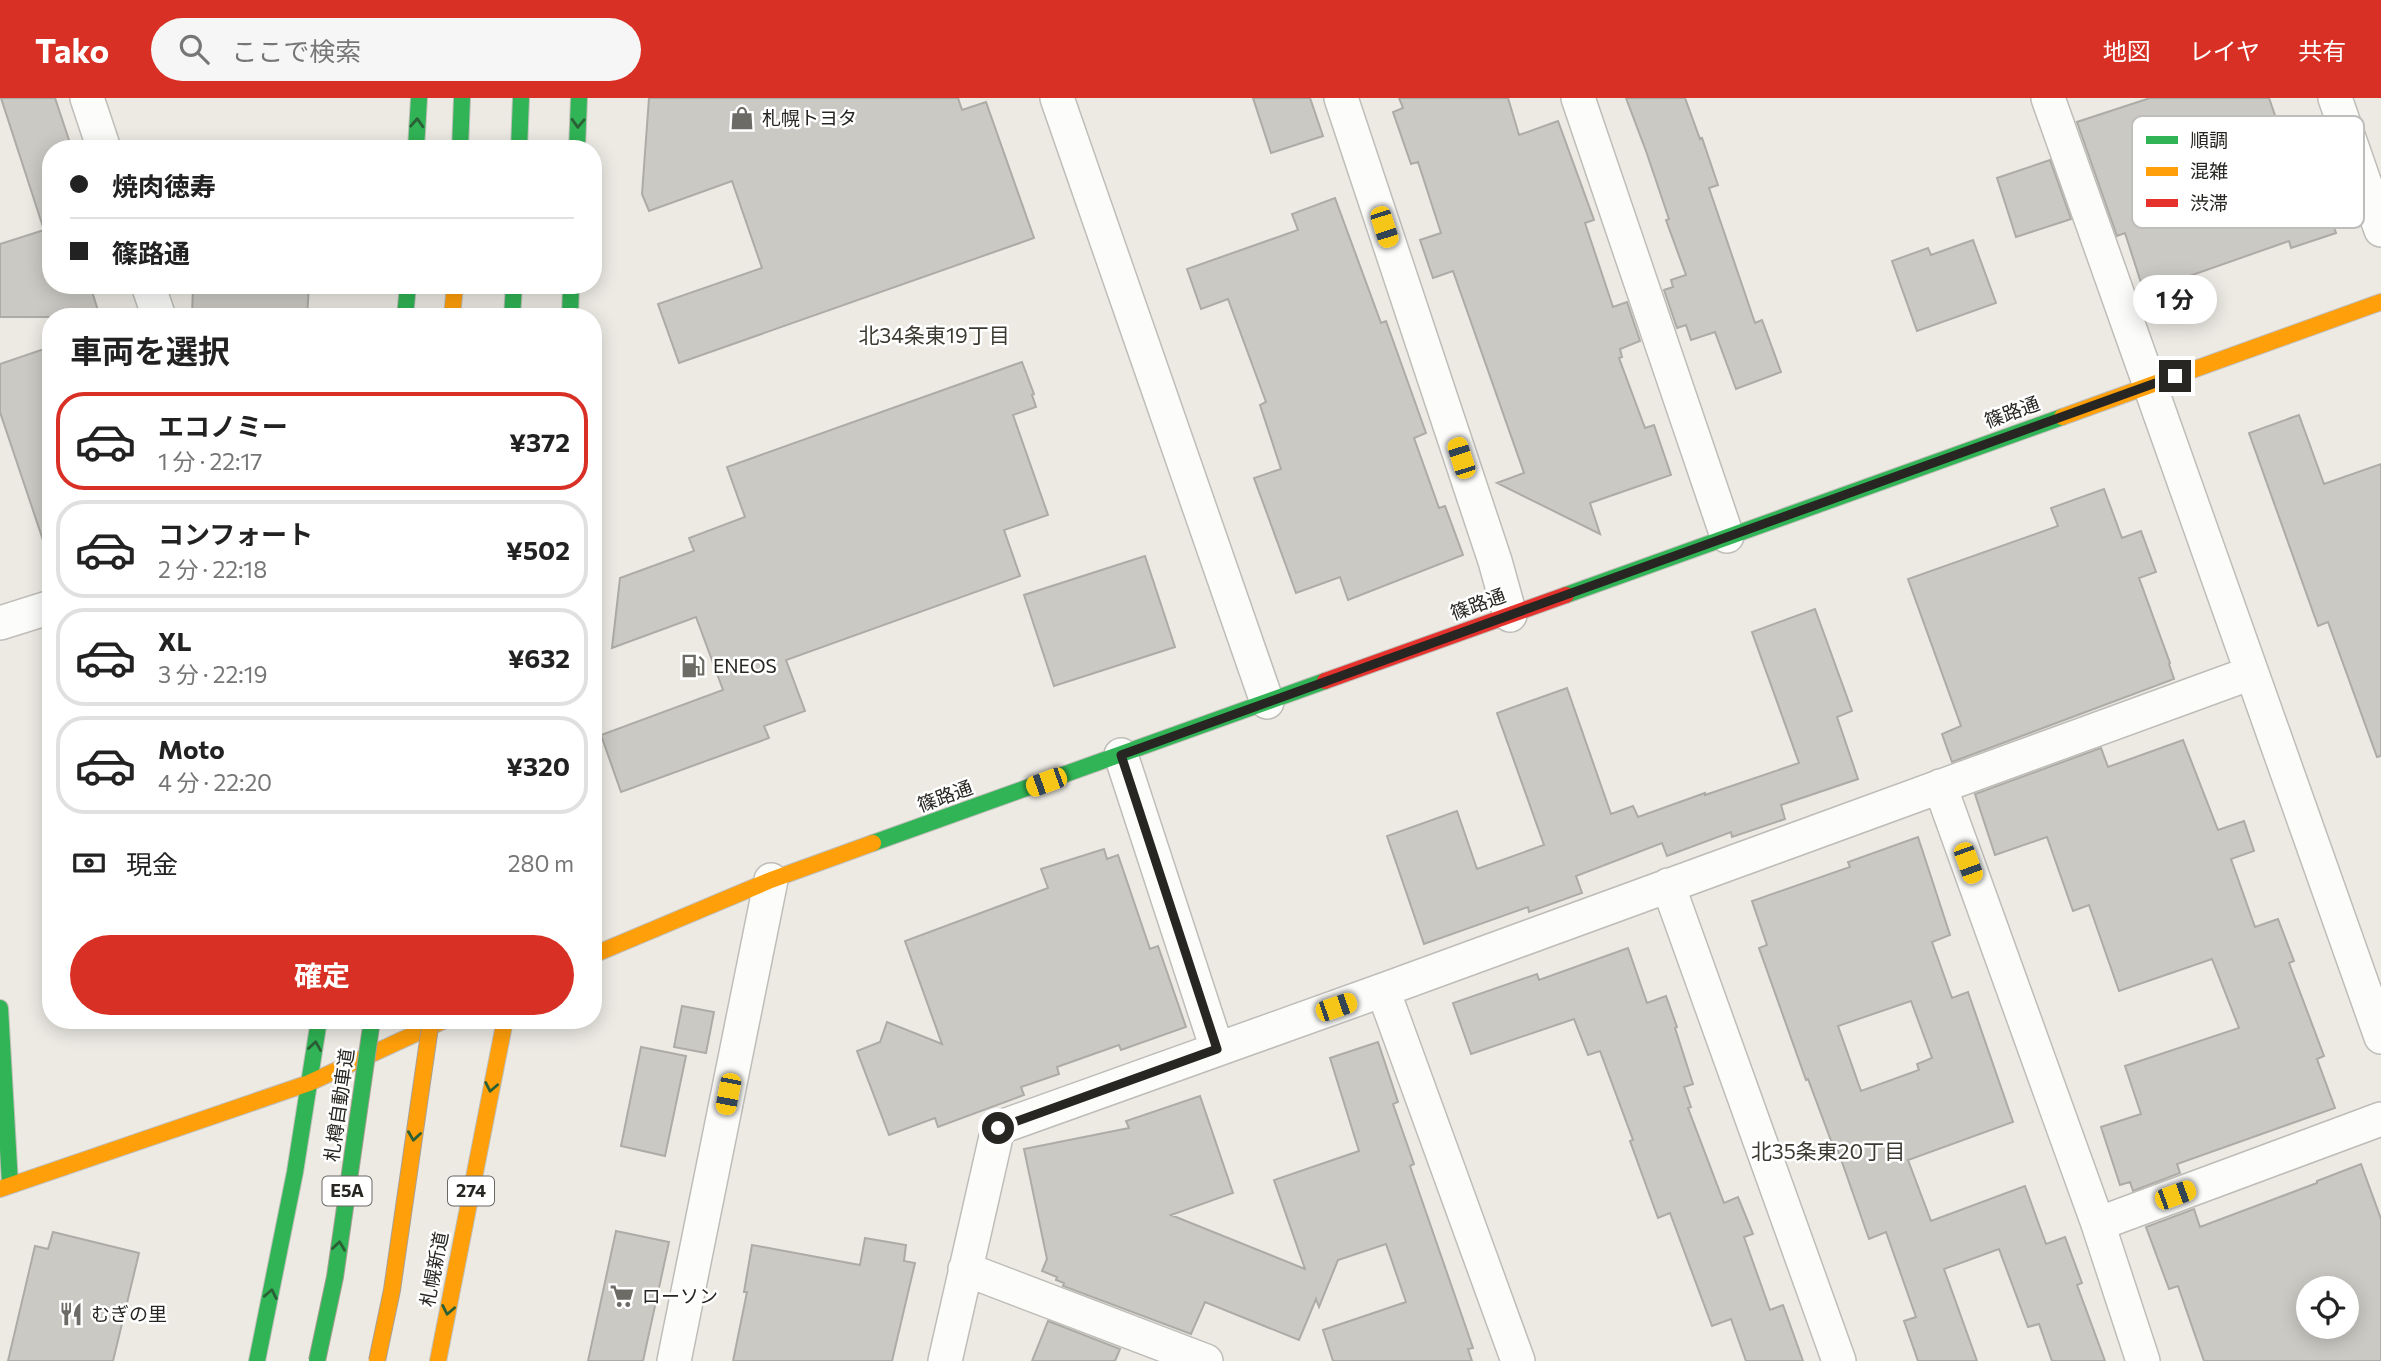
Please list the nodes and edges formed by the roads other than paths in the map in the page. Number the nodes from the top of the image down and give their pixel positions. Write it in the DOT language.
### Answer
graph roads {
  1 [pos="87,98"];
  2 [pos="419,98"];
  3 [pos="462,98"];
  4 [pos="521,98"];
  5 [pos="579,98"];
  6 [pos="1057,98"];
  7 [pos="1341,98"];
  8 [pos="1578,98"];
  9 [pos="2048,98"];
  10 [pos="2335,98"];
  11 [pos="2341,116"];
  12 [pos="101,140"];
  13 [pos="417,140"];
  14 [pos="460,140"];
  15 [pos="519,140"];
  16 [pos="577,140"];
  17 [pos="2364,181"];
  18 [pos="2381,230"];
  19 [pos="2381,302"];
  20 [pos="2149,385"];
  21 [pos="1727,536"];
  22 [pos="42,610"];
  23 [pos="1510,615"];
  24 [pos="0,624"];
  25 [pos="2251,673"];
  26 [pos="1267,702"];
  27 [pos="1121,755"];
  28 [pos="1940,786"];
  29 [pos="771,880"];
  30 [pos="1668,885"];
  31 [pos="602,951"];
  32 [pos="1383,990"];
  33 [pos="0,1008"];
  34 [pos="318,1029"];
  35 [pos="371,1029"];
  36 [pos="426,1029"];
  37 [pos="430,1029"];
  38 [pos="503,1029"];
  39 [pos="2381,1037"];
  40 [pos="1217,1049"];
  41 [pos="309,1083"];
  42 [pos="2381,1119"];
  43 [pos="5,1186"];
  44 [pos="2098,1224"];
  45 [pos="965,1269"];
  46 [pos="257,1361"];
  47 [pos="317,1361"];
  48 [pos="377,1361"];
  49 [pos="438,1361"];
  50 [pos="674,1361"];
  51 [pos="944,1361"];
  52 [pos="1206,1361"];
  53 [pos="1518,1361"];
  54 [pos="1839,1361"];
  55 [pos="2143,1361"];
  1 -- 12 [label="street"];
  13 -- 2 [label="main road, one-way"];
  3 -- 14 [label="main road"];
  4 -- 15 [label="main road"];
  5 -- 16 [label="main road, one-way"];
  6 -- 26 [label="street"];
  7 -- 23 [label="street"];
  8 -- 21 [label="street"];
  9 -- 20 [label="street"];
  10 -- 11 [label="street"];
  17 -- 18 [label="street"];
  19 -- 20 [label="main road, 篠路通"];
  20 -- 21 [label="main road, 篠路通"];
  20 -- 25 [label="street"];
  21 -- 23 [label="main road, 篠路通"];
  22 -- 24 [label="street"];
  23 -- 26 [label="main road, 篠路通"];
  25 -- 28 [label="street"];
  25 -- 39 [label="street"];
  26 -- 27 [label="main road, 篠路通"];
  27 -- 29 [label="main road, 篠路通"];
  27 -- 40 [label="street"];
  28 -- 30 [label="street"];
  28 -- 44 [label="street"];
  29 -- 31 [label="main road, 篠路通"];
  29 -- 50 [label="street"];
  30 -- 32 [label="street"];
  30 -- 54 [label="street"];
  32 -- 40 [label="street"];
  32 -- 53 [label="street"];
  33 -- 43 [label="main road"];
  41 -- 34 [label="main road, one-way"];
  47 -- 35 [label="main road, 札樽自動車道 / E5A, one-way, bridge"];
  36 -- 41 [label="main road"];
  37 -- 48 [label="main road, one-way, bridge"];
  38 -- 49 [label="main road, 札幌新道 / 274, one-way"];
  40 -- 45 [label="street"];
  41 -- 43 [label="main road"];
  46 -- 41 [label="main road, one-way"];
  42 -- 44 [label="street"];
  44 -- 55 [label="street"];
  45 -- 51 [label="street"];
  45 -- 52 [label="street"];
}
